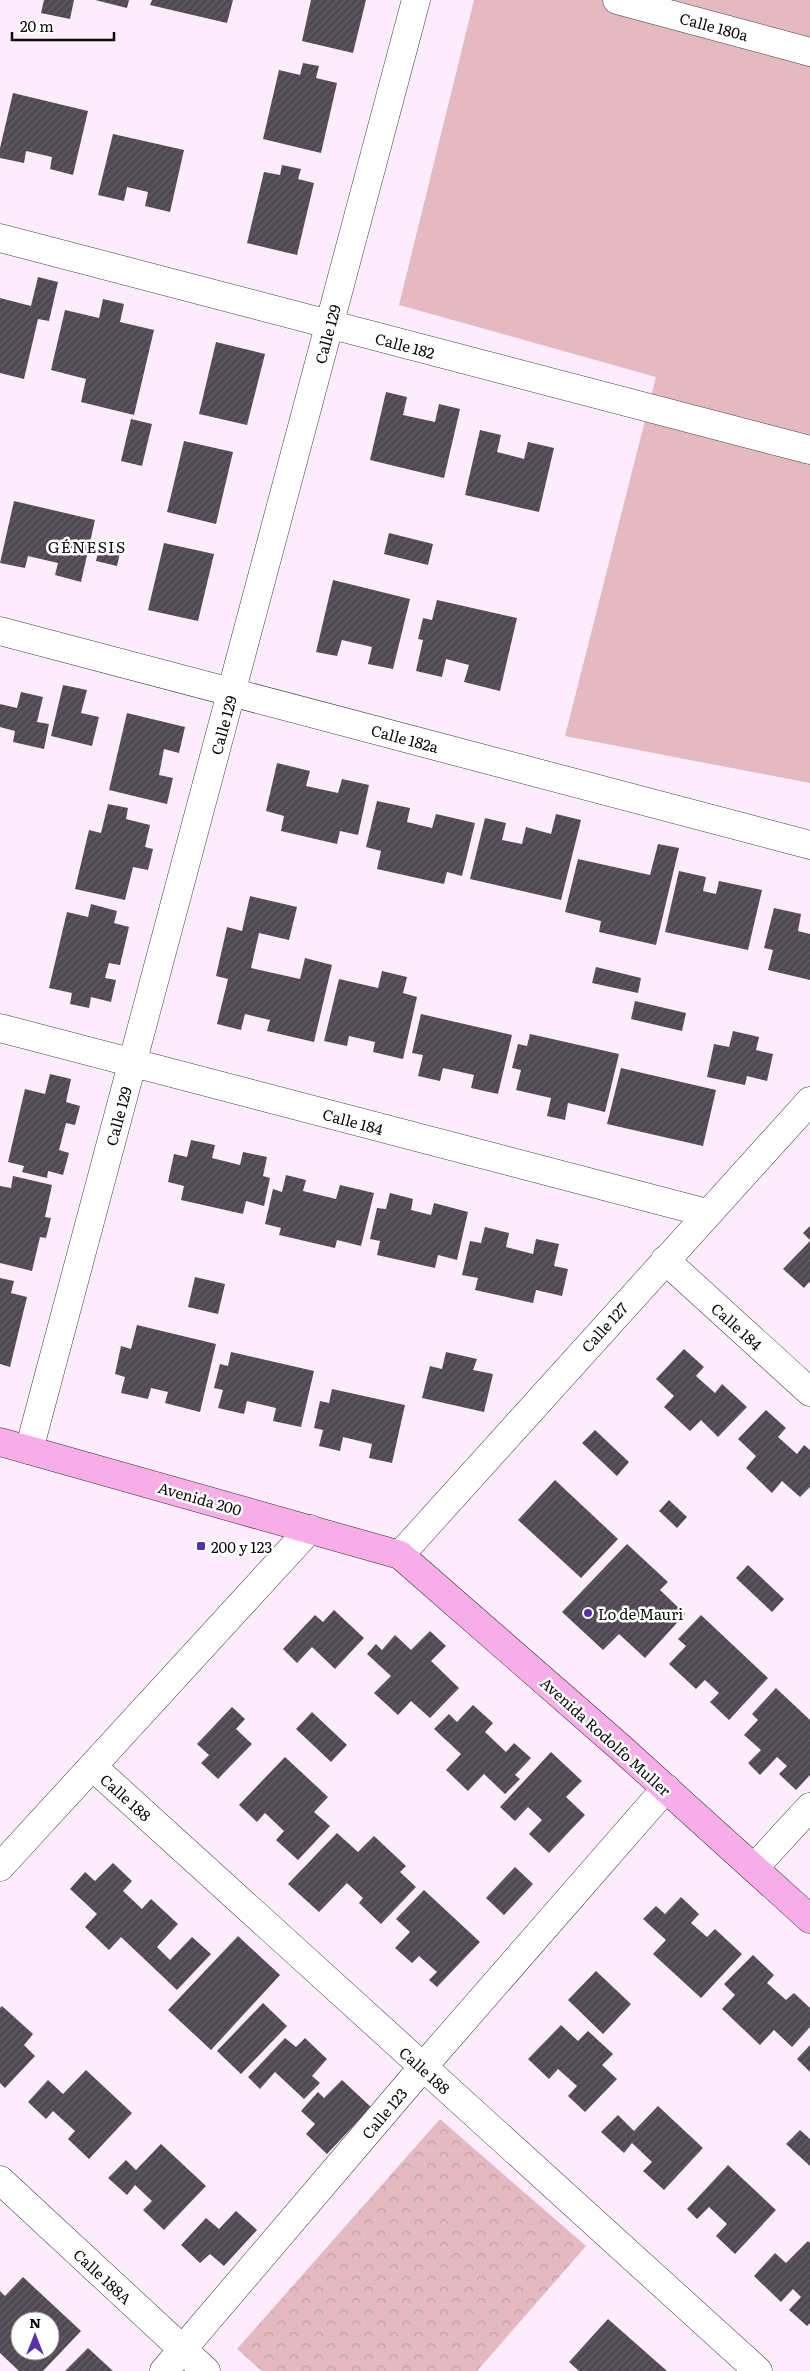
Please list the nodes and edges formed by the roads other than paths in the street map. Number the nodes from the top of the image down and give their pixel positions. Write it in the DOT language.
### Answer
graph roads {
  1 [pos="416,0"];
  2 [pos="617,0"];
  3 [pos="810,52"];
  4 [pos="0,238"];
  5 [pos="329,325"];
  6 [pos="810,450"];
  7 [pos="0,632"];
  8 [pos="231,693"];
  9 [pos="810,845"];
  10 [pos="0,1028"];
  11 [pos="132,1063"];
  12 [pos="810,1101"];
  13 [pos="707,1213"];
  14 [pos="665,1260"];
  15 [pos="810,1392"];
  16 [pos="0,1442"];
  17 [pos="29,1450"];
  18 [pos="310,1530"];
  19 [pos="400,1555"];
  20 [pos="93,1767"];
  21 [pos="666,1788"];
  22 [pos="810,1807"];
  23 [pos="0,1867"];
  24 [pos="754,1868"];
  25 [pos="810,1919"];
  26 [pos="422,2068"];
  27 [pos="0,2180"];
  28 [pos="183,2350"];
  29 [pos="164,2371"];
  30 [pos="206,2371"];
  31 [pos="758,2371"];
  1 -- 5 [label="street, Calle 129"];
  2 -- 3 [label="street, Calle 180a"];
  4 -- 5 [label="street, Calle 182"];
  5 -- 6 [label="street, Calle 182"];
  5 -- 8 [label="street, Calle 129"];
  7 -- 8 [label="street, Calle 182a"];
  8 -- 9 [label="street, Calle 182a"];
  8 -- 11 [label="street, Calle 129"];
  10 -- 11 [label="street, Calle 184"];
  11 -- 13 [label="street, Calle 184"];
  11 -- 17 [label="street, Calle 129"];
  12 -- 13 [label="street, Calle 127"];
  13 -- 14 [label="street, Calle 127"];
  14 -- 15 [label="street, Calle 184"];
  14 -- 19 [label="street, Calle 127"];
  16 -- 17 [label="main road, Avenida 200"];
  17 -- 18 [label="main road, Avenida 200"];
  18 -- 19 [label="main road, Avenida 200"];
  18 -- 20 [label="street"];
  19 -- 21 [label="main road, Avenida Rodolfo Muller"];
  20 -- 23 [label="street"];
  20 -- 26 [label="street, Calle 188"];
  21 -- 24 [label="main road, Avenida Rodolfo Muller"];
  21 -- 26 [label="street, Calle 123"];
  22 -- 24 [label="street"];
  24 -- 25 [label="main road, Avenida Rodolfo Muller"];
  26 -- 28 [label="street, Calle 123"];
  26 -- 31 [label="street, Calle 188"];
  27 -- 28 [label="street, Calle 188A"];
  28 -- 29 [label="street, Calle 123"];
  28 -- 30 [label="street, Calle 188A"];
}
